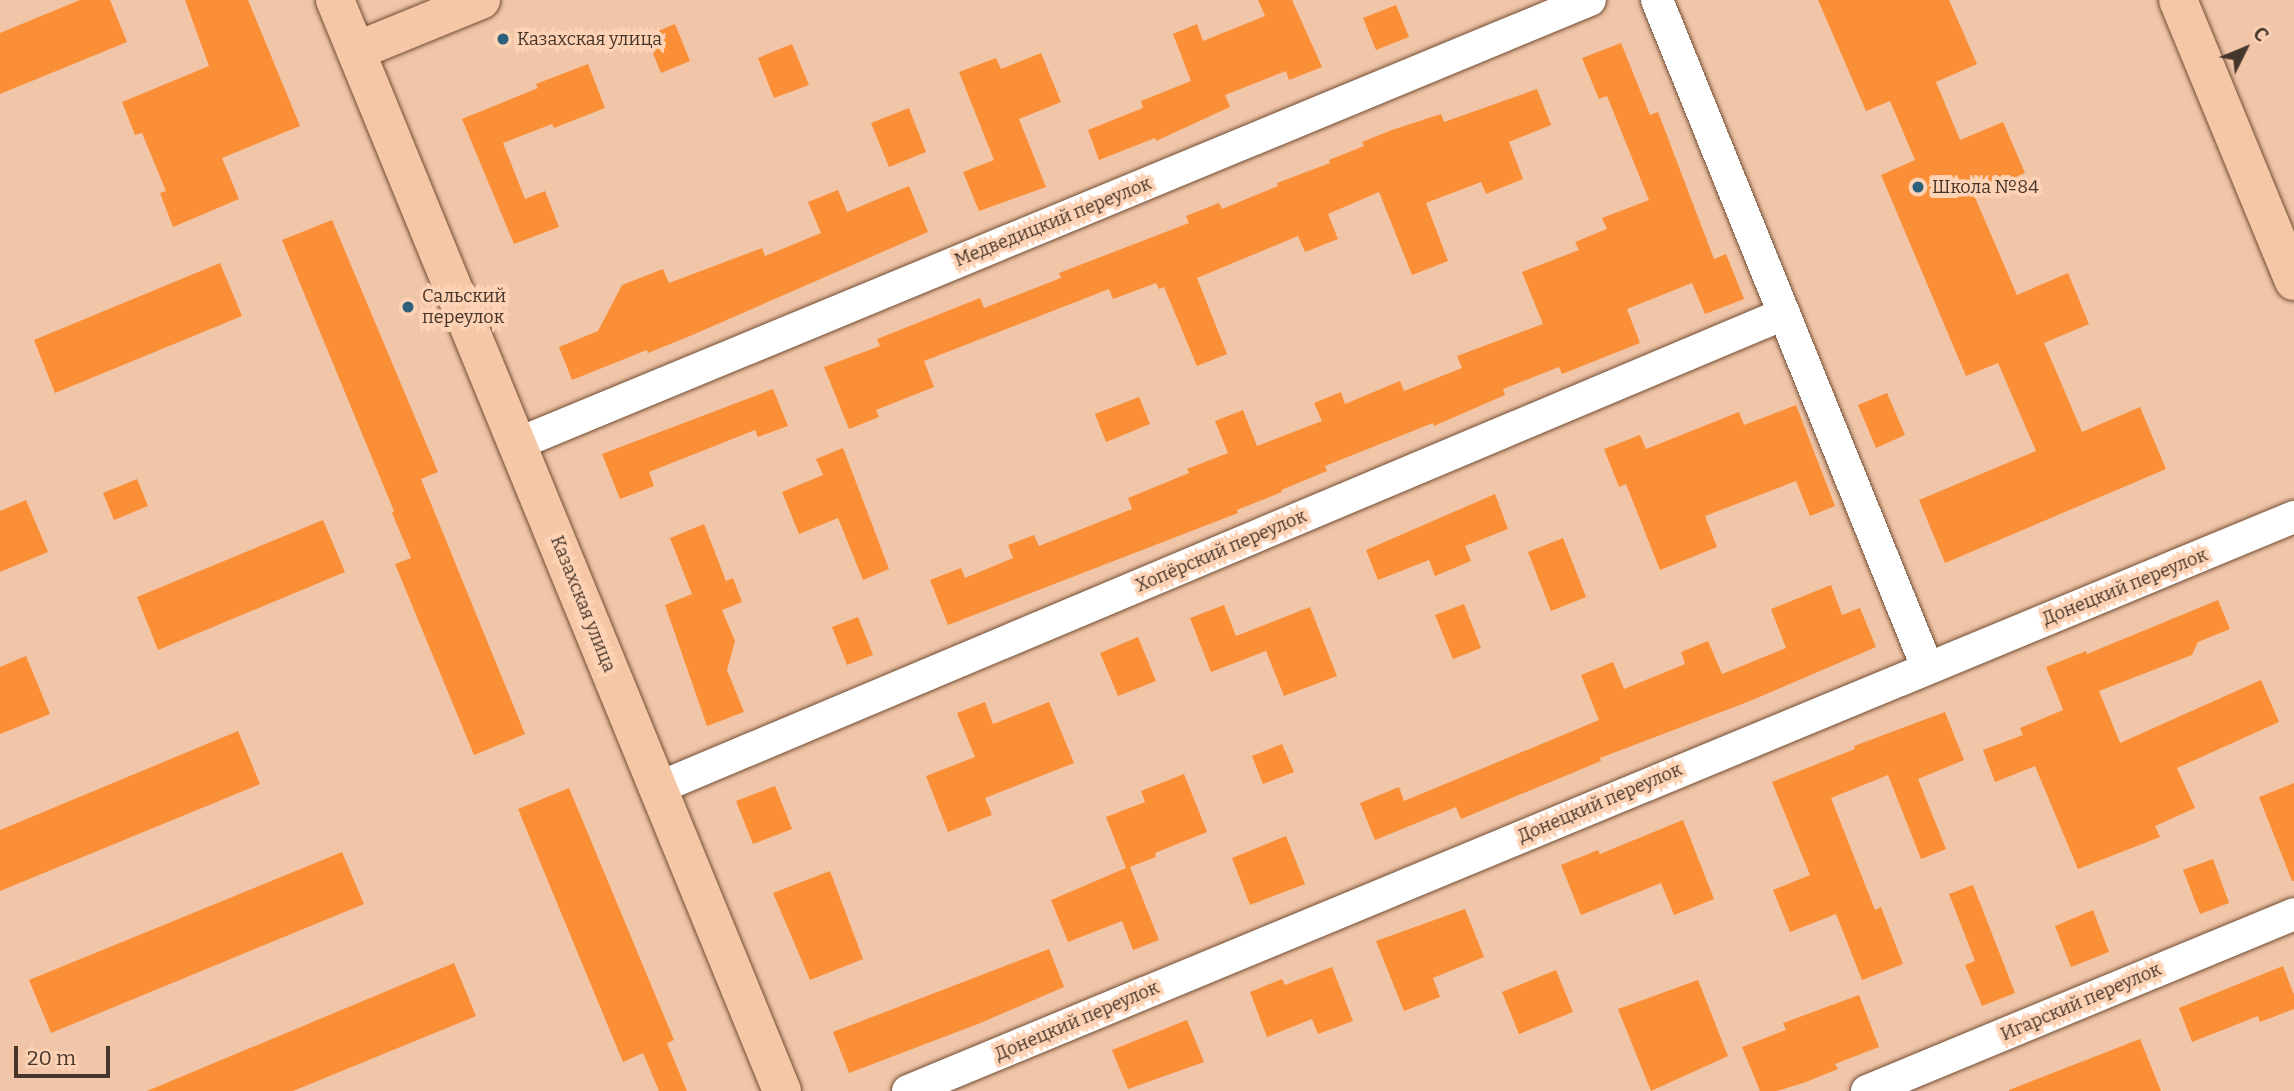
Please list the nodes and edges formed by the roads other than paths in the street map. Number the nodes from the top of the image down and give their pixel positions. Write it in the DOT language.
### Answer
graph roads {
  1 [pos="335,0"];
  2 [pos="481,0"];
  3 [pos="1590,0"];
  4 [pos="1657,0"];
  5 [pos="2178,0"];
  6 [pos="356,51"];
  7 [pos="2294,281"];
  8 [pos="1784,314"];
  9 [pos="517,444"];
  10 [pos="2294,517"];
  11 [pos="1927,667"];
  12 [pos="658,788"];
  13 [pos="2294,914"];
  14 [pos="782,1091"];
  15 [pos="908,1091"];
  16 [pos="1867,1091"];
  1 -- 6 [label="main road, Казахская улица"];
  2 -- 6 [label="main road"];
  3 -- 9 [label="street, Медведицкий переулок"];
  4 -- 8 [label="street"];
  5 -- 7 [label="main road"];
  6 -- 9 [label="main road, Казахская улица"];
  8 -- 11 [label="street"];
  8 -- 12 [label="street, Хопёрский переулок"];
  9 -- 12 [label="main road, Казахская улица"];
  10 -- 11 [label="street, Донецкий переулок"];
  11 -- 15 [label="street, Донецкий переулок"];
  12 -- 14 [label="main road, Казахская улица"];
  13 -- 16 [label="street, Игарский переулок"];
}
